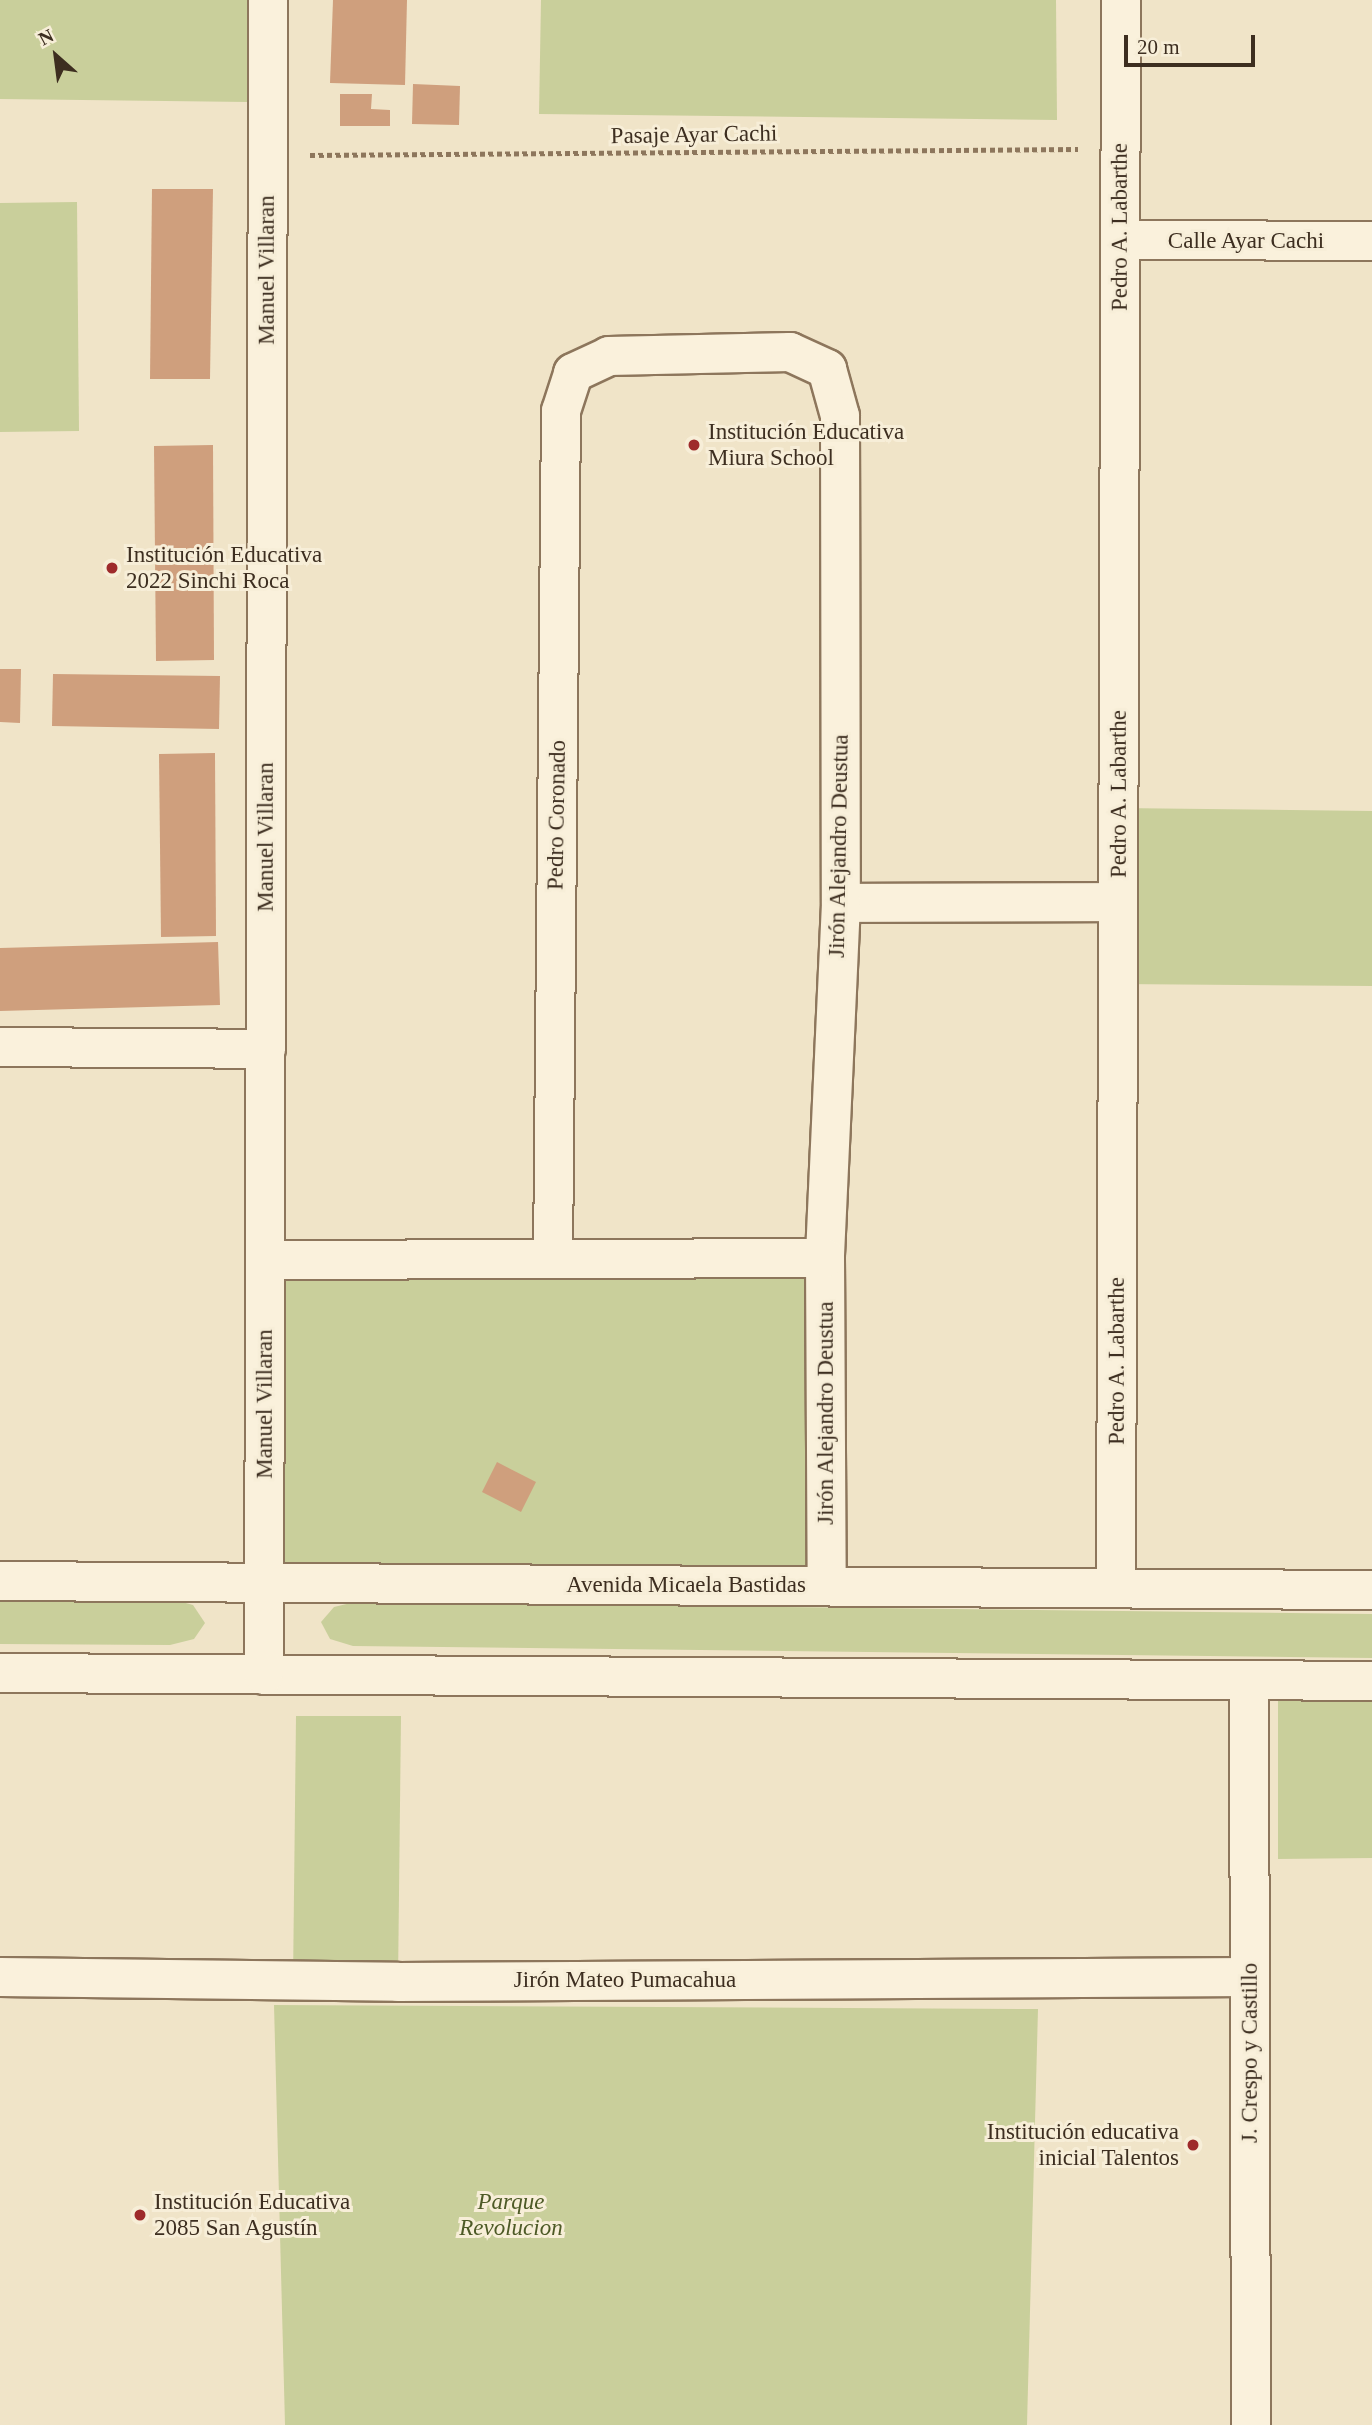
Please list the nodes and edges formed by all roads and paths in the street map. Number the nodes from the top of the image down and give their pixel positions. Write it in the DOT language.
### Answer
graph roads {
  1 [pos="268,0"];
  2 [pos="1121,0"];
  3 [pos="1121,149"];
  4 [pos="267,156"];
  5 [pos="1120,240"];
  6 [pos="1372,241"];
  7 [pos="573,373"];
  8 [pos="1118,902"];
  9 [pos="841,903"];
  10 [pos="0,1047"];
  11 [pos="265,1049"];
  12 [pos="825,1258"];
  13 [pos="553,1259"];
  14 [pos="265,1260"];
  15 [pos="0,1581"];
  16 [pos="264,1583"];
  17 [pos="827,1586"];
  18 [pos="1116,1588"];
  19 [pos="1372,1590"];
  20 [pos="0,1673"];
  21 [pos="264,1675"];
  22 [pos="1249,1680"];
  23 [pos="1372,1681"];
  24 [pos="0,1977"];
  25 [pos="1250,1978"];
  26 [pos="1251,2425"];
  1 -- 4 [label="street, Manuel Villaran"];
  2 -- 3 [label="street, Pedro A. Labarthe"];
  3 -- 4 [label="path, Pasaje Ayar Cachi"];
  3 -- 5 [label="street, Pedro A. Labarthe"];
  4 -- 11 [label="street, Manuel Villaran"];
  5 -- 6 [label="street, Calle Ayar Cachi"];
  5 -- 8 [label="street, Pedro A. Labarthe"];
  7 -- 9 [label="street, Jirón Alejandro Deustua"];
  7 -- 13 [label="street, Pedro Coronado"];
  8 -- 9 [label="street"];
  8 -- 18 [label="street, Pedro A. Labarthe"];
  9 -- 12 [label="street, Jirón Alejandro Deustua"];
  10 -- 11 [label="street"];
  11 -- 14 [label="street, Manuel Villaran"];
  12 -- 13 [label="street"];
  12 -- 17 [label="street, Jirón Alejandro Deustua"];
  13 -- 14 [label="street"];
  14 -- 16 [label="street, Manuel Villaran"];
  15 -- 16 [label="street, Avenida Micaela Bastidas"];
  16 -- 17 [label="street, Avenida Micaela Bastidas"];
  16 -- 21 [label="street, Manuel Villaran"];
  17 -- 18 [label="street, Avenida Micaela Bastidas"];
  18 -- 19 [label="street, Avenida Micaela Bastidas"];
  20 -- 21 [label="street"];
  21 -- 22 [label="street"];
  22 -- 23 [label="street"];
  22 -- 25 [label="street, J. Crespo y Castillo"];
  24 -- 25 [label="street, Jirón Mateo Pumacahua"];
  25 -- 26 [label="street, J. Crespo y Castillo"];
}
